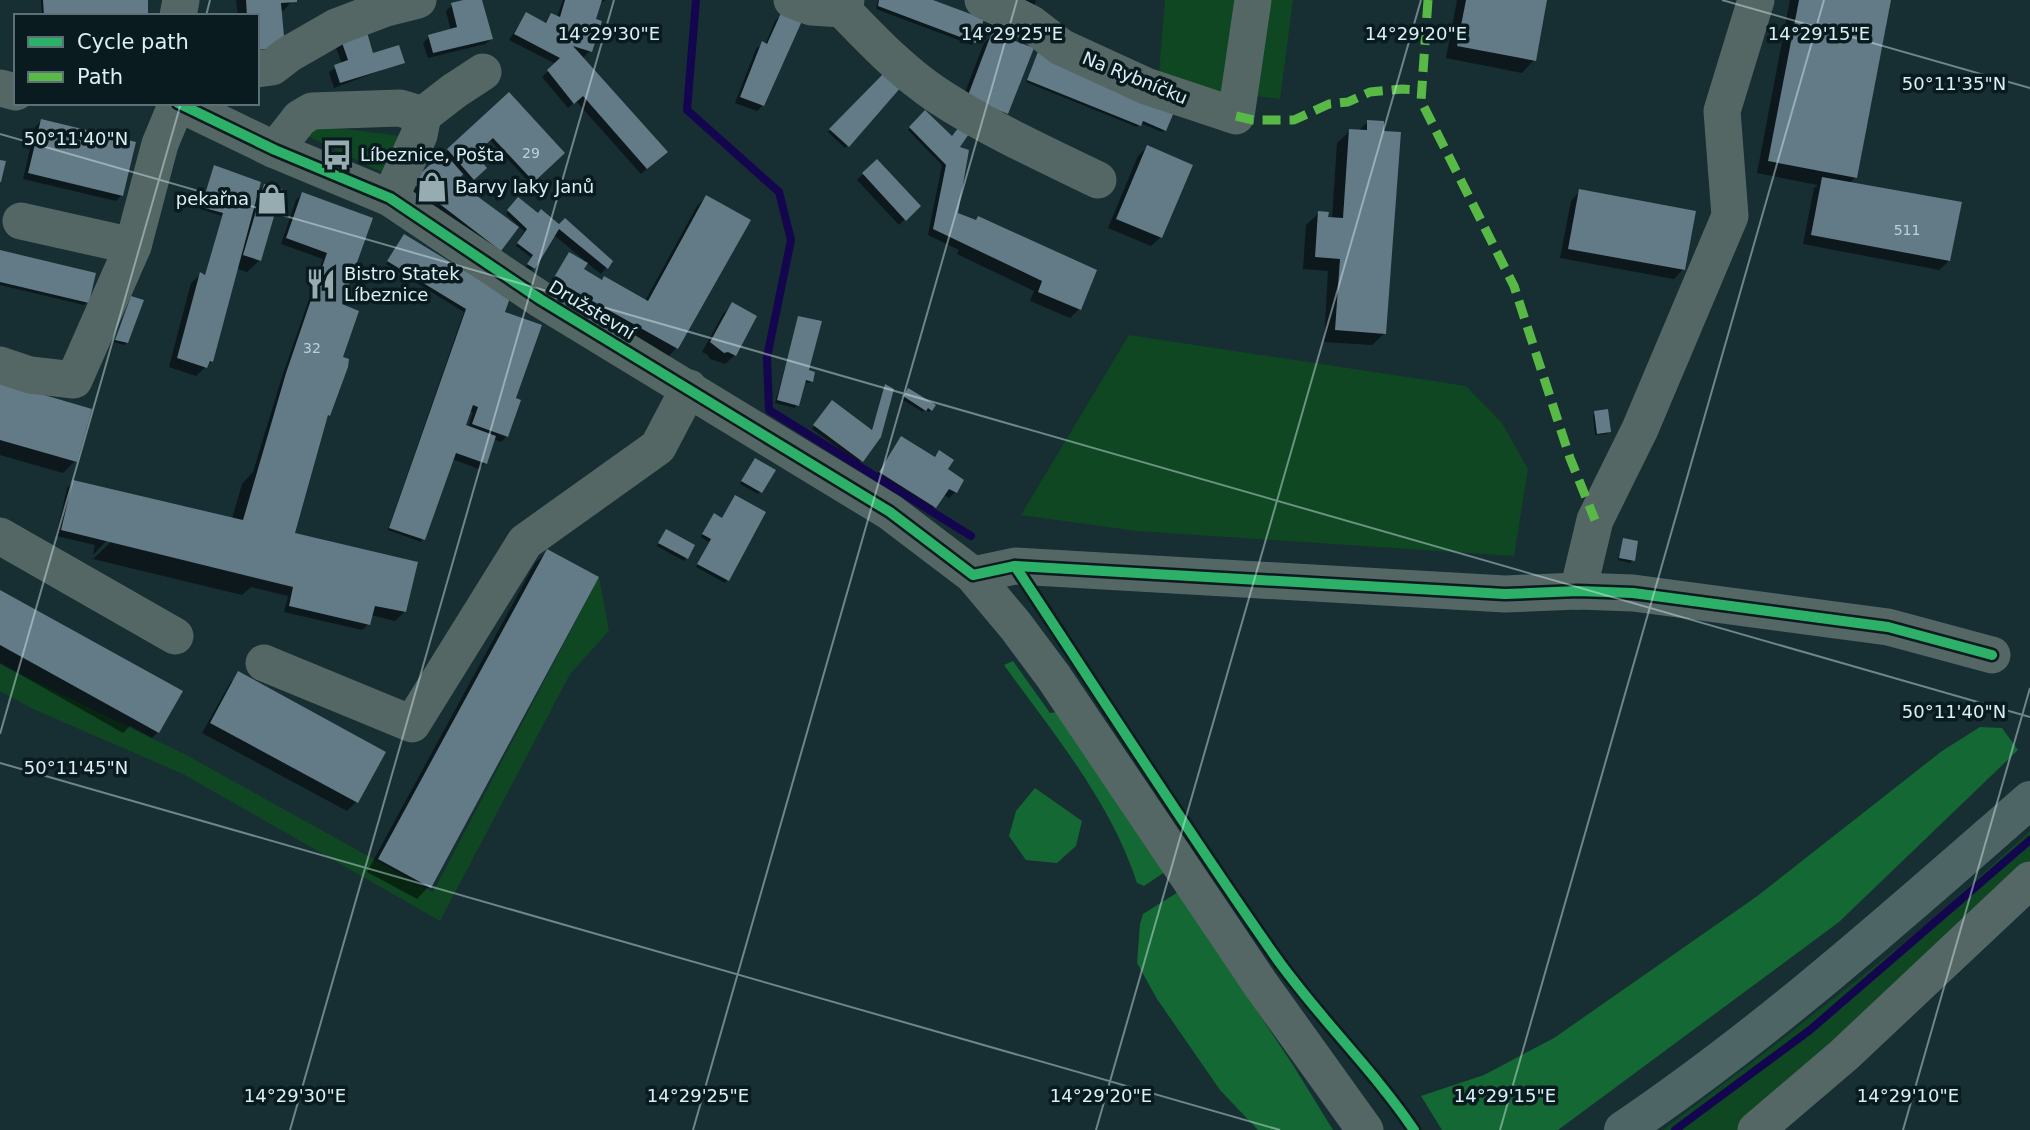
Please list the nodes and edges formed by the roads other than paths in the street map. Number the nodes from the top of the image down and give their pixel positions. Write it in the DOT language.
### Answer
graph roads {
  1 [pos="792,0"];
  2 [pos="983,0"];
  3 [pos="1252,0"];
  4 [pos="1756,0"];
  5 [pos="396,3"];
  6 [pos="844,4"];
  7 [pos="259,69"];
  8 [pos="483,72"];
  9 [pos="177,105"];
  10 [pos="182,105"];
  11 [pos="423,115"];
  12 [pos="275,150"];
  13 [pos="1098,180"];
  14 [pos="390,198"];
  15 [pos="21,221"];
  16 [pos="133,246"];
  17 [pos="0,365"];
  18 [pos="689,388"];
  19 [pos="0,536"];
  20 [pos="973,575"];
  21 [pos="1578,591"];
  22 [pos="175,636"];
  23 [pos="1992,655"];
  24 [pos="264,663"];
  25 [pos="2030,800"];
  26 [pos="2030,880"];
  27 [pos="1365,1130"];
  28 [pos="1623,1130"];
  29 [pos="1756,1130"];
  1 -- 6 [label="street"];
  2 -- 3 [label="street, Na Rybníčku"];
  4 -- 21 [label="street"];
  5 -- 7 [label="street"];
  6 -- 13 [label="street"];
  8 -- 11 [label="street"];
  9 -- 16 [label="street"];
  10 -- 12 [label="street, Družstevní"];
  11 -- 12 [label="street"];
  11 -- 14 [label="street"];
  12 -- 14 [label="street, Družstevní"];
  14 -- 18 [label="street, Družstevní"];
  15 -- 16 [label="street"];
  16 -- 17 [label="street"];
  18 -- 20 [label="street, Družstevní"];
  18 -- 24 [label="street"];
  19 -- 22 [label="street"];
  20 -- 21 [label="street"];
  20 -- 27 [label="street, Družstevní"];
  21 -- 23 [label="street"];
  25 -- 28 [label="main road"];
  26 -- 29 [label="street"];
}
